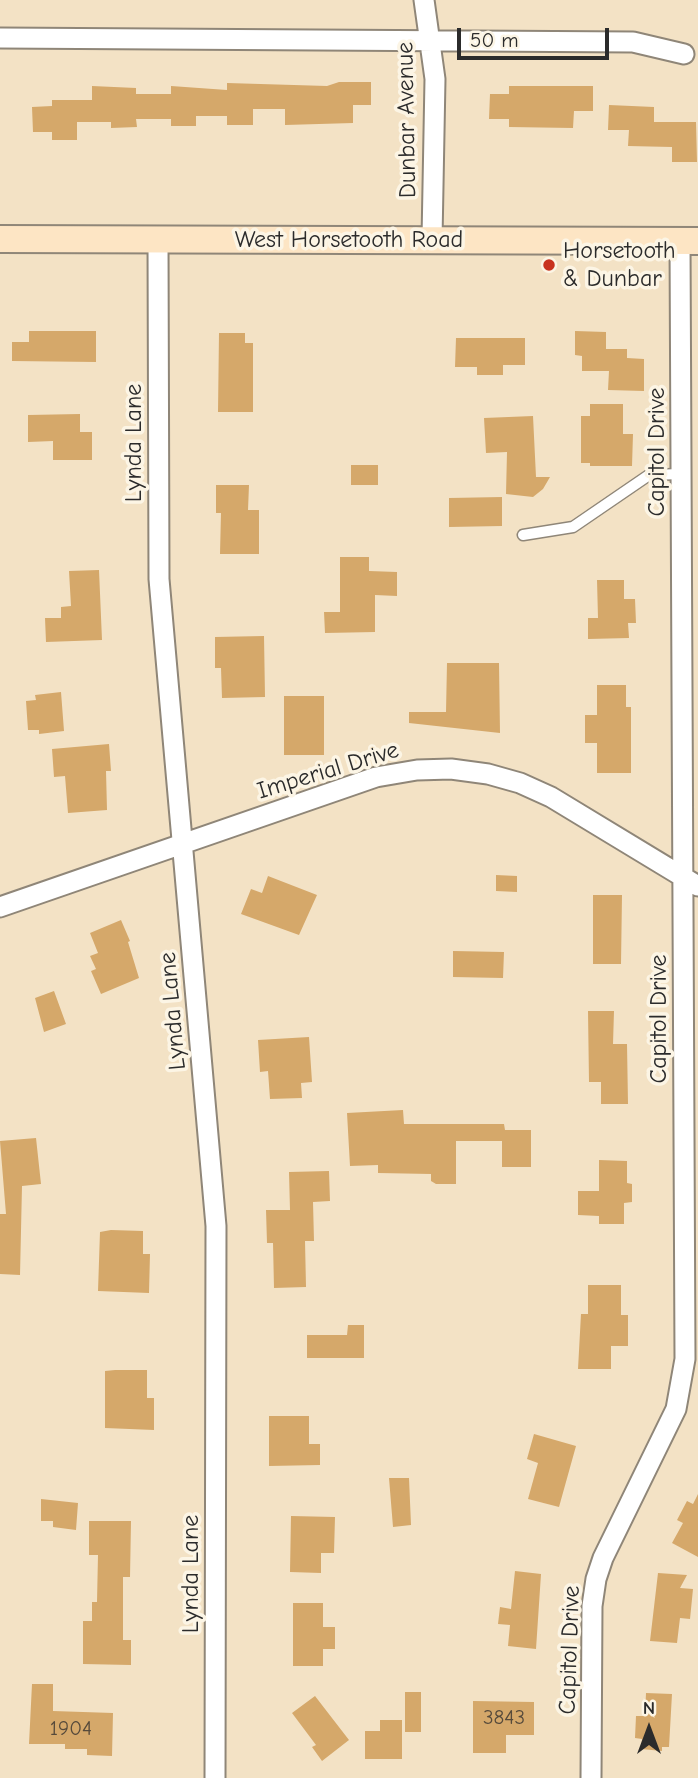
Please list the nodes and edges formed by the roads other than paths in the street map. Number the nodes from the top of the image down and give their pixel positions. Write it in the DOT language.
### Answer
graph roads {
  1 [pos="424,0"];
  2 [pos="0,38"];
  3 [pos="432,43"];
  4 [pos="684,54"];
  5 [pos="0,239"];
  6 [pos="432,239"];
  7 [pos="158,240"];
  8 [pos="689,241"];
  9 [pos="681,474"];
  10 [pos="523,535"];
  11 [pos="182,843"];
  12 [pos="690,881"];
  13 [pos="0,907"];
  14 [pos="215,1778"];
  15 [pos="591,1778"];
  1 -- 3 [label="street, Dunbar Avenue"];
  2 -- 3 [label="street"];
  3 -- 4 [label="street"];
  3 -- 6 [label="street, Dunbar Avenue"];
  5 -- 7 [label="main road, West Horsetooth Road"];
  6 -- 7 [label="main road, West Horsetooth Road"];
  6 -- 8 [label="main road, West Horsetooth Road"];
  7 -- 11 [label="street, Lynda Lane"];
  8 -- 9 [label="street, Capitol Drive"];
  9 -- 10 [label="lane"];
  9 -- 12 [label="street, Capitol Drive"];
  11 -- 12 [label="street, Imperial Drive"];
  11 -- 13 [label="street, Imperial Drive"];
  11 -- 14 [label="street, Lynda Lane"];
  12 -- 15 [label="street, Capitol Drive"];
}
